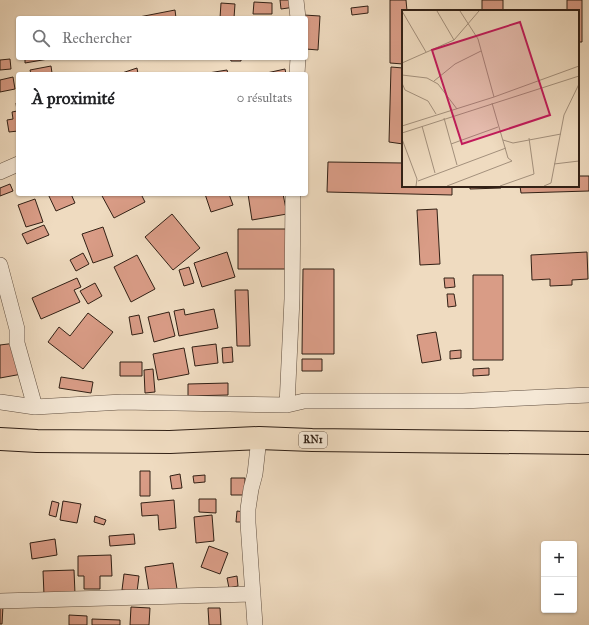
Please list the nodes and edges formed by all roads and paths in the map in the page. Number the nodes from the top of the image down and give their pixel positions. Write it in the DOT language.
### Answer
graph roads {
  1 [pos="296,0"];
  2 [pos="298,16"];
  3 [pos="298,60"];
  4 [pos="297,72"];
  5 [pos="16,165"];
  6 [pos="0,172"];
  7 [pos="293,196"];
  8 [pos="0,265"];
  9 [pos="589,395"];
  10 [pos="0,402"];
  11 [pos="287,405"];
  12 [pos="35,407"];
  13 [pos="259,438"];
  14 [pos="0,440"];
  15 [pos="589,443"];
  16 [pos="252,594"];
  17 [pos="0,601"];
  18 [pos="255,625"];
  1 -- 2 [label="street"];
  3 -- 4 [label="street"];
  5 -- 6 [label="street"];
  7 -- 11 [label="street"];
  8 -- 12 [label="street"];
  9 -- 11 [label="street"];
  10 -- 12 [label="street"];
  11 -- 12 [label="street"];
  13 -- 14 [label="highway, RN1"];
  13 -- 15 [label="highway, RN1"];
  13 -- 16 [label="street"];
  16 -- 17 [label="street"];
  16 -- 18 [label="street"];
}
